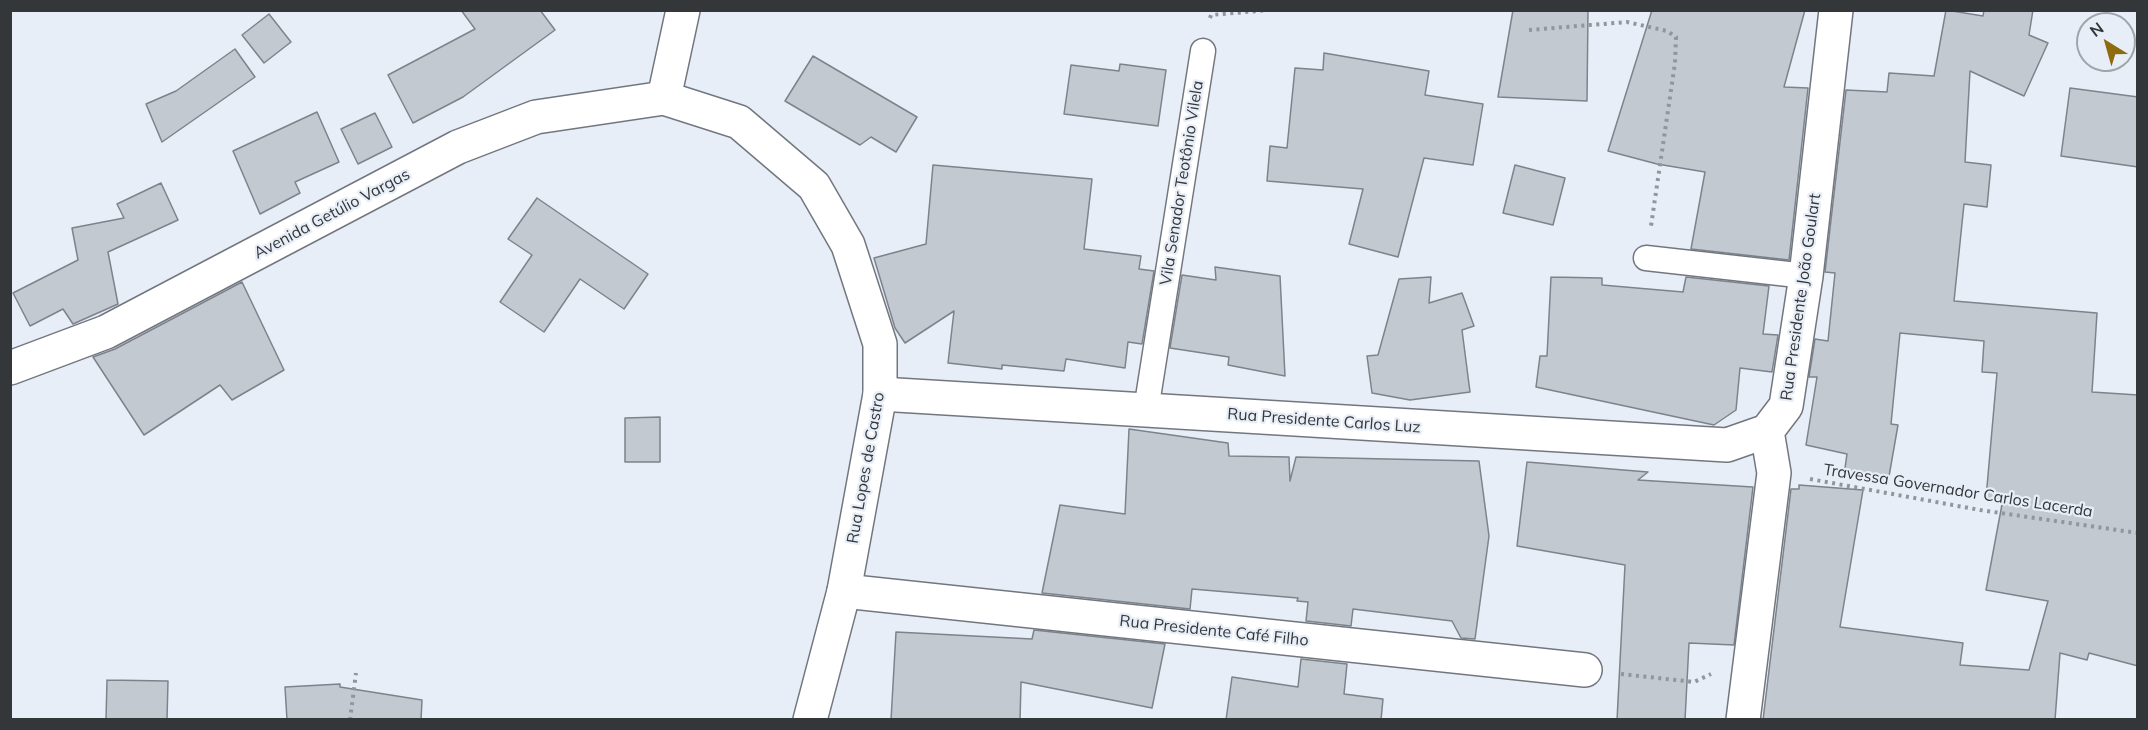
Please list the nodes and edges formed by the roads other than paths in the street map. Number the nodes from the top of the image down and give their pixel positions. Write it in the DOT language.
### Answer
graph roads {
  1 [pos="683,10"];
  2 [pos="1836,10"];
  3 [pos="1203,51"];
  4 [pos="664,98"];
  5 [pos="1646,258"];
  6 [pos="1806,276"];
  7 [pos="10,368"];
  8 [pos="880,394"];
  9 [pos="1146,410"];
  10 [pos="1767,431"];
  11 [pos="844,591"];
  12 [pos="1585,670"];
  13 [pos="810,720"];
  14 [pos="1743,720"];
  1 -- 4 [label="street"];
  2 -- 6 [label="street, Rua Presidente João Goulart"];
  3 -- 9 [label="lane, Vila Senador Teotônio Vilela"];
  4 -- 7 [label="street, Avenida Getúlio Vargas"];
  4 -- 8 [label="street, Rua Lopes de Castro"];
  5 -- 6 [label="lane"];
  6 -- 10 [label="street, Rua Presidente João Goulart"];
  8 -- 9 [label="street, Rua Presidente Carlos Luz"];
  8 -- 11 [label="street, Rua Lopes de Castro"];
  9 -- 10 [label="street, Rua Presidente Carlos Luz"];
  10 -- 14 [label="street"];
  11 -- 12 [label="street, Rua Presidente Café Filho"];
  11 -- 13 [label="street, Rua Lopes de Castro"];
}
